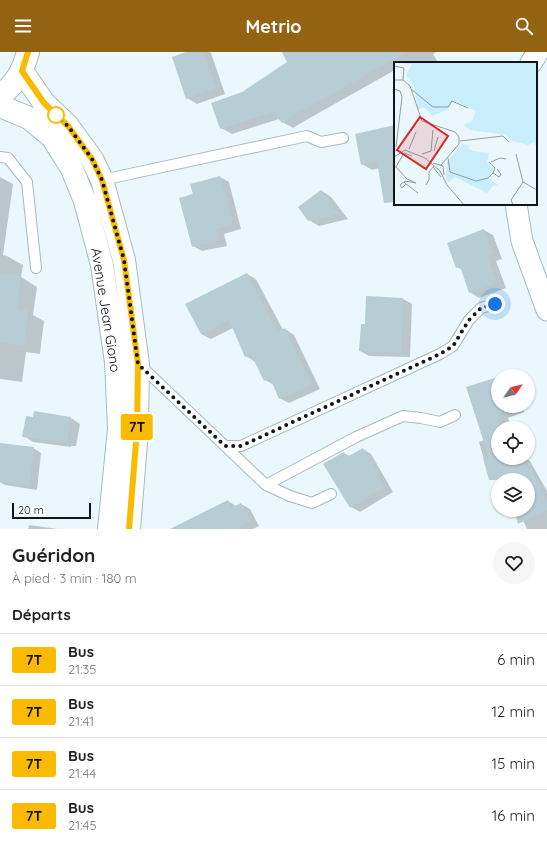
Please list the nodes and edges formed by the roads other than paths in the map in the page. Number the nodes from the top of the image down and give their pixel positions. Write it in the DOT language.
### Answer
graph roads {
  1 [pos="538,52"];
  2 [pos="25,61"];
  3 [pos="532,62"];
  4 [pos="0,95"];
  5 [pos="0,106"];
  6 [pos="343,138"];
  7 [pos="0,157"];
  8 [pos="102,180"];
  9 [pos="516,205"];
  10 [pos="36,268"];
  11 [pos="495,304"];
  12 [pos="547,310"];
  13 [pos="138,364"];
  14 [pos="455,415"];
  15 [pos="225,446"];
  16 [pos="266,485"];
  17 [pos="331,494"];
  18 [pos="109,529"];
  19 [pos="129,529"];
  1 -- 3 [label="street"];
  2 -- 4 [label="main road"];
  2 -- 8 [label="main road, Avenue Jean Giono"];
  5 -- 18 [label="main road, Avenue Jean Giono"];
  6 -- 8 [label="lane"];
  7 -- 10 [label="lane"];
  8 -- 13 [label="main road, Avenue Jean Giono"];
  9 -- 12 [label="street"];
  11 -- 15 [label="lane"];
  13 -- 15 [label="lane"];
  13 -- 19 [label="main road, Avenue Jean Giono"];
  14 -- 16 [label="lane"];
  15 -- 16 [label="lane"];
  16 -- 17 [label="lane"];
}
